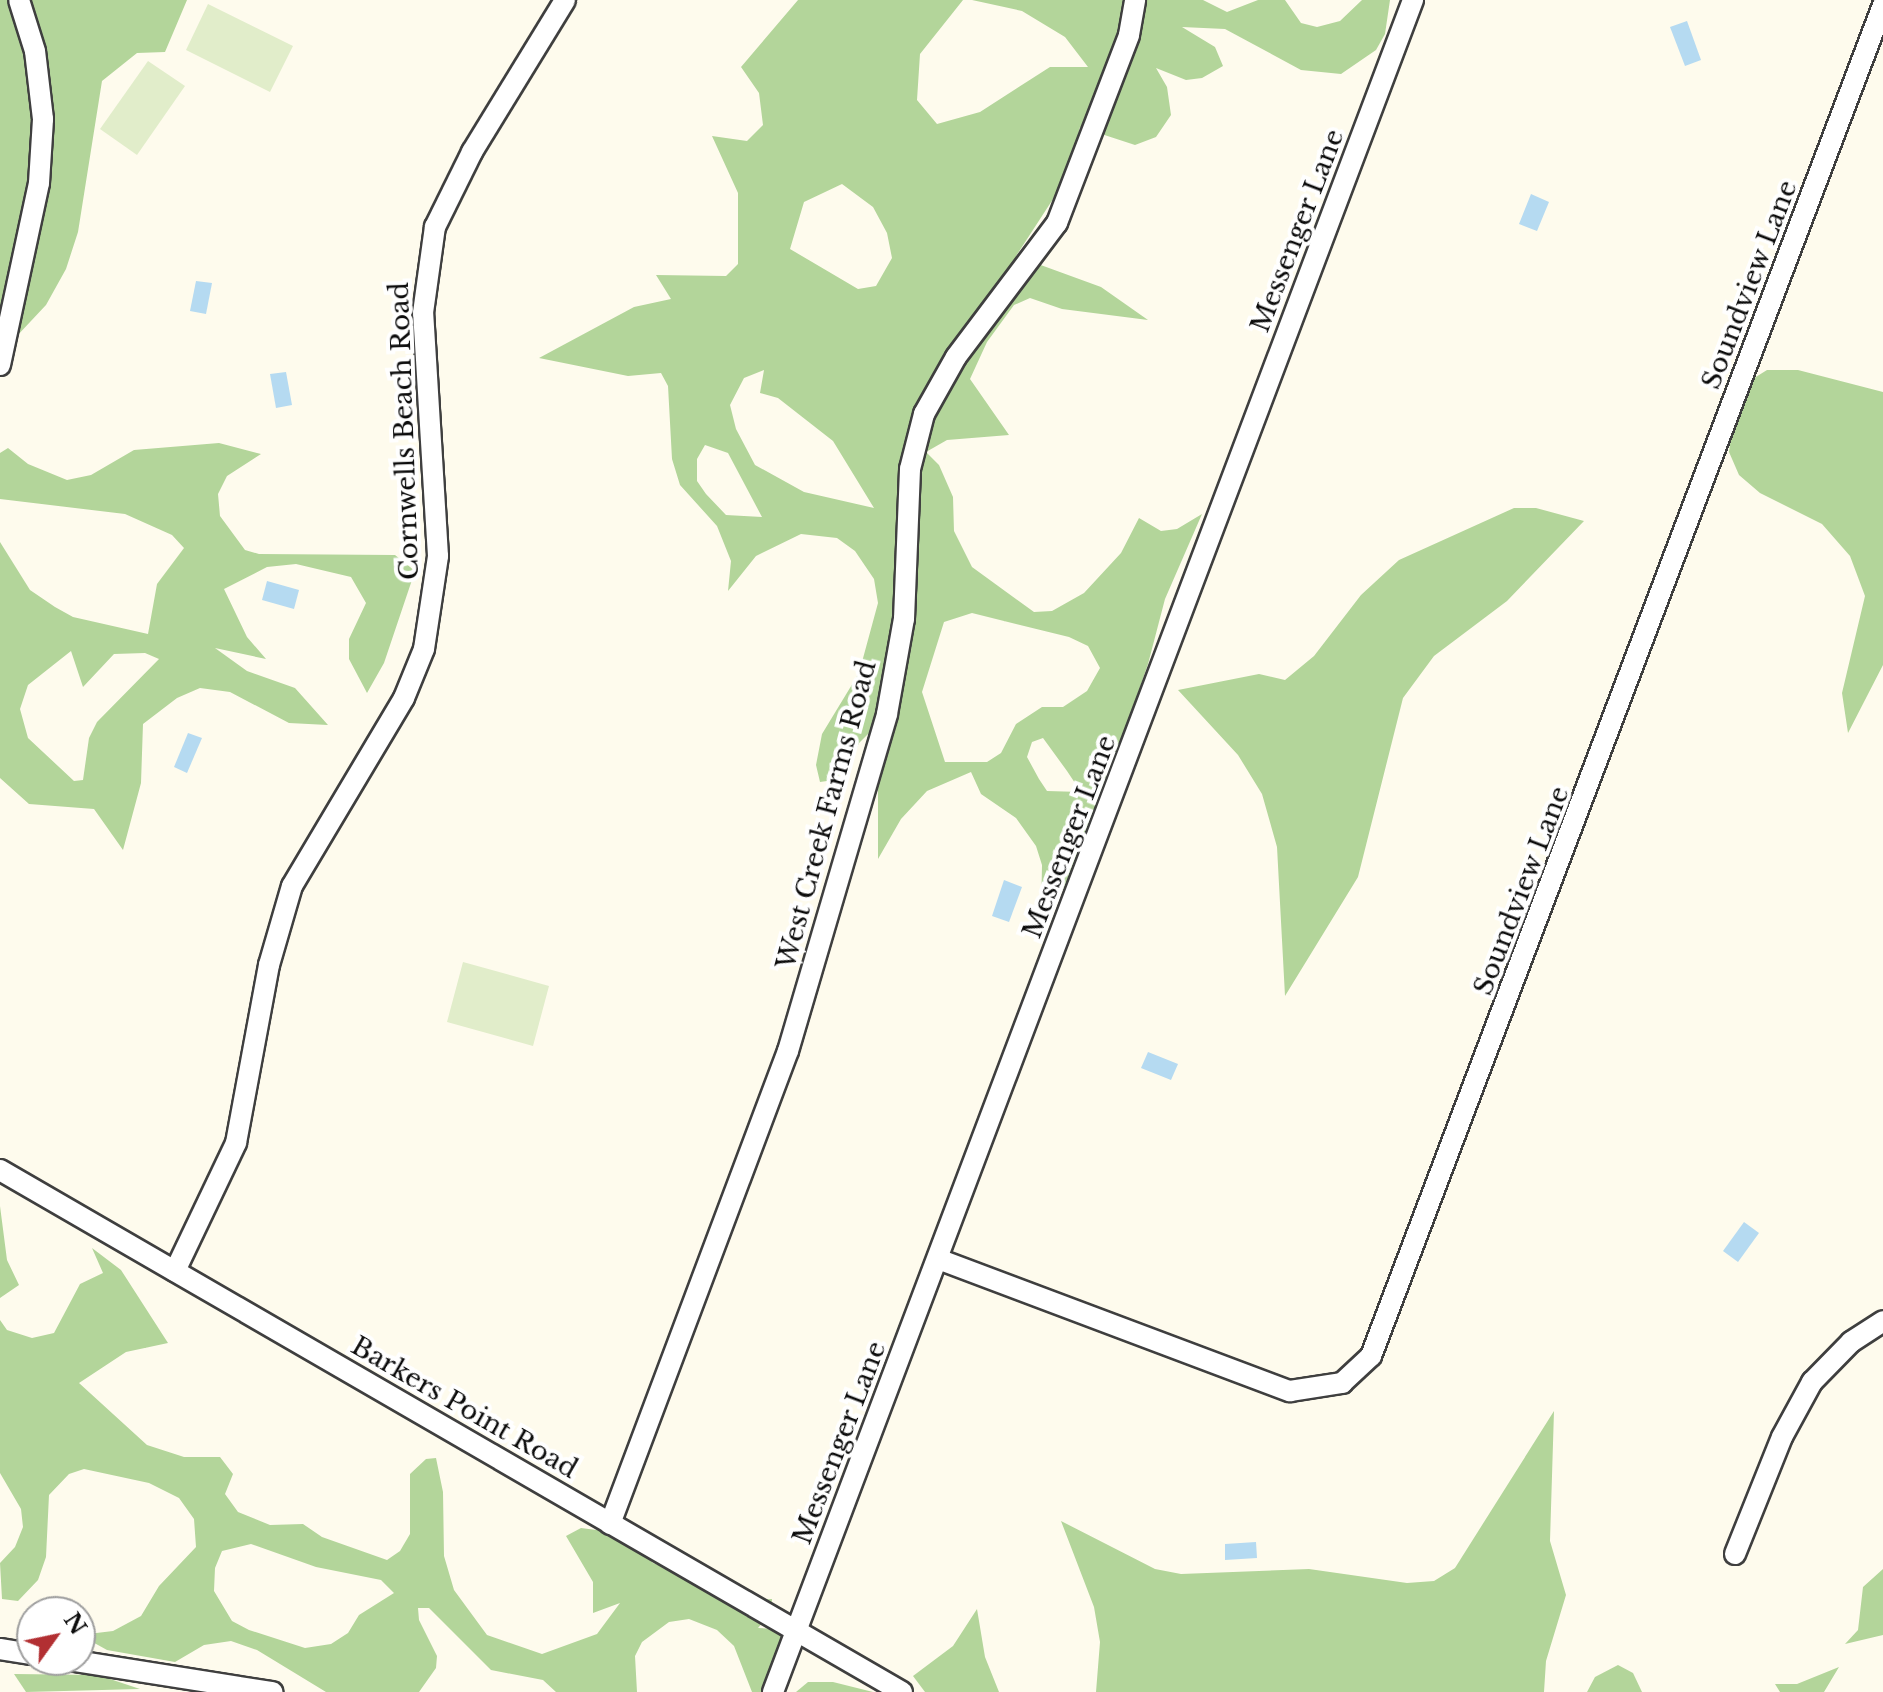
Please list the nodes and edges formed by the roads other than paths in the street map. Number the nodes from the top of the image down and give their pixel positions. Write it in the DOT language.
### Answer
graph roads {
  1 [pos="19,0"];
  2 [pos="565,0"];
  3 [pos="1135,0"];
  4 [pos="1413,0"];
  5 [pos="1883,5"];
  6 [pos="0,365"];
  7 [pos="0,1170"];
  8 [pos="938,1259"];
  9 [pos="175,1271"];
  10 [pos="1883,1321"];
  11 [pos="610,1524"];
  12 [pos="1735,1554"];
  13 [pos="797,1630"];
  14 [pos="96,1664"];
  15 [pos="272,1692"];
  16 [pos="773,1692"];
  17 [pos="902,1692"];
  1 -- 6 [label="street"];
  2 -- 9 [label="street, Cornwells Beach Road"];
  3 -- 11 [label="street, West Creek Farms Road"];
  4 -- 8 [label="street, Messenger Lane"];
  5 -- 8 [label="street, Soundview Lane"];
  7 -- 9 [label="street, Barkers Point Road"];
  8 -- 13 [label="street, Messenger Lane"];
  9 -- 11 [label="street, Barkers Point Road"];
  10 -- 12 [label="street"];
  11 -- 13 [label="street, Barkers Point Road"];
  13 -- 16 [label="street, Messenger Lane"];
  13 -- 17 [label="street, Barkers Point Road"];
  14 -- 15 [label="street"];
}
